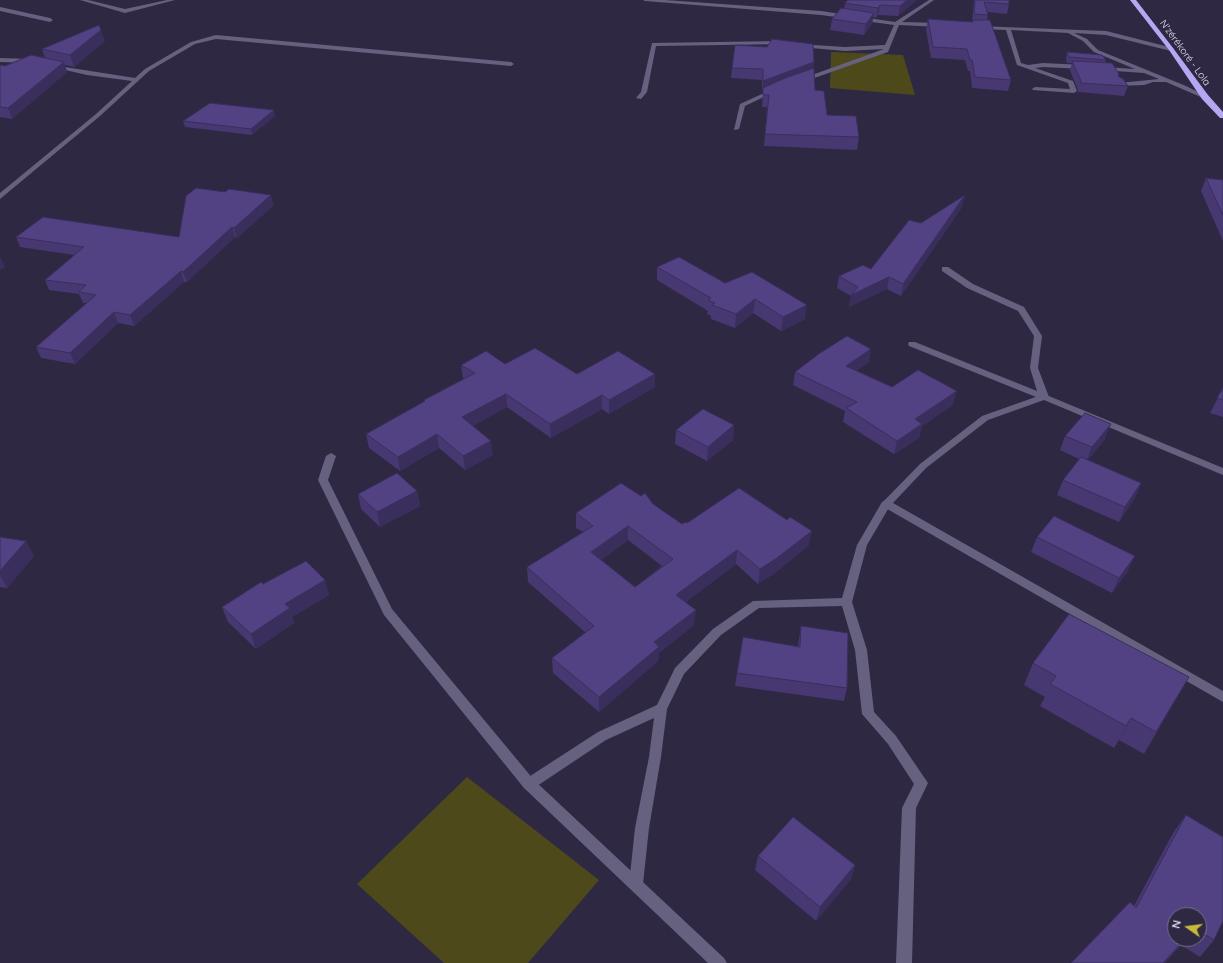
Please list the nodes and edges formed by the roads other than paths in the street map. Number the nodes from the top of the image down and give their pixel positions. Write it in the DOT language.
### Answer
graph roads {
  1 [pos="82,0"];
  2 [pos="173,0"];
  3 [pos="645,0"];
  4 [pos="932,0"];
  5 [pos="1133,0"];
  6 [pos="0,9"];
  7 [pos="50,20"];
  8 [pos="897,23"];
  9 [pos="949,26"];
  10 [pos="972,27"];
  11 [pos="1008,28"];
  12 [pos="1066,31"];
  13 [pos="888,47"];
  14 [pos="1171,49"];
  15 [pos="0,60"];
  16 [pos="37,62"];
  17 [pos="512,64"];
  18 [pos="51,65"];
  19 [pos="1027,67"];
  20 [pos="1143,71"];
  21 [pos="137,80"];
  22 [pos="1170,81"];
  23 [pos="796,82"];
  24 [pos="1119,85"];
  25 [pos="781,87"];
  26 [pos="1035,89"];
  27 [pos="1205,97"];
  28 [pos="639,98"];
  29 [pos="1223,116"];
  30 [pos="736,129"];
  31 [pos="0,197"];
  32 [pos="945,269"];
  33 [pos="912,344"];
  34 [pos="1044,397"];
  35 [pos="331,456"];
  36 [pos="1223,472"];
  37 [pos="886,504"];
  38 [pos="846,602"];
  39 [pos="1223,697"];
  40 [pos="661,708"];
  41 [pos="529,784"];
  42 [pos="636,884"];
  43 [pos="719,963"];
  44 [pos="904,963"];
  1 -- 2 [label="street"];
  3 -- 8 [label="street"];
  4 -- 8 [label="street"];
  5 -- 14 [label="highway, N'zérékoré - Lola"];
  6 -- 7 [label="street"];
  8 -- 9 [label="street"];
  8 -- 13 [label="street"];
  10 -- 11 [label="street"];
  11 -- 12 [label="street"];
  11 -- 19 [label="street"];
  12 -- 14 [label="street"];
  12 -- 20 [label="street"];
  13 -- 23 [label="street"];
  13 -- 28 [label="street"];
  14 -- 27 [label="highway, N'zérékoré - Lola"];
  15 -- 16 [label="street"];
  17 -- 21 [label="street"];
  18 -- 21 [label="street"];
  19 -- 20 [label="street"];
  19 -- 26 [label="street"];
  20 -- 22 [label="street"];
  21 -- 31 [label="street"];
  22 -- 24 [label="street"];
  22 -- 27 [label="street"];
  25 -- 30 [label="street"];
  27 -- 29 [label="highway, N'zérékoré - Lola"];
  32 -- 34 [label="street"];
  33 -- 34 [label="street"];
  34 -- 36 [label="street"];
  34 -- 37 [label="street"];
  35 -- 41 [label="street"];
  37 -- 38 [label="street"];
  37 -- 39 [label="street"];
  38 -- 40 [label="street"];
  38 -- 44 [label="street"];
  40 -- 41 [label="street"];
  40 -- 42 [label="street"];
  41 -- 42 [label="street"];
  42 -- 43 [label="street"];
}
